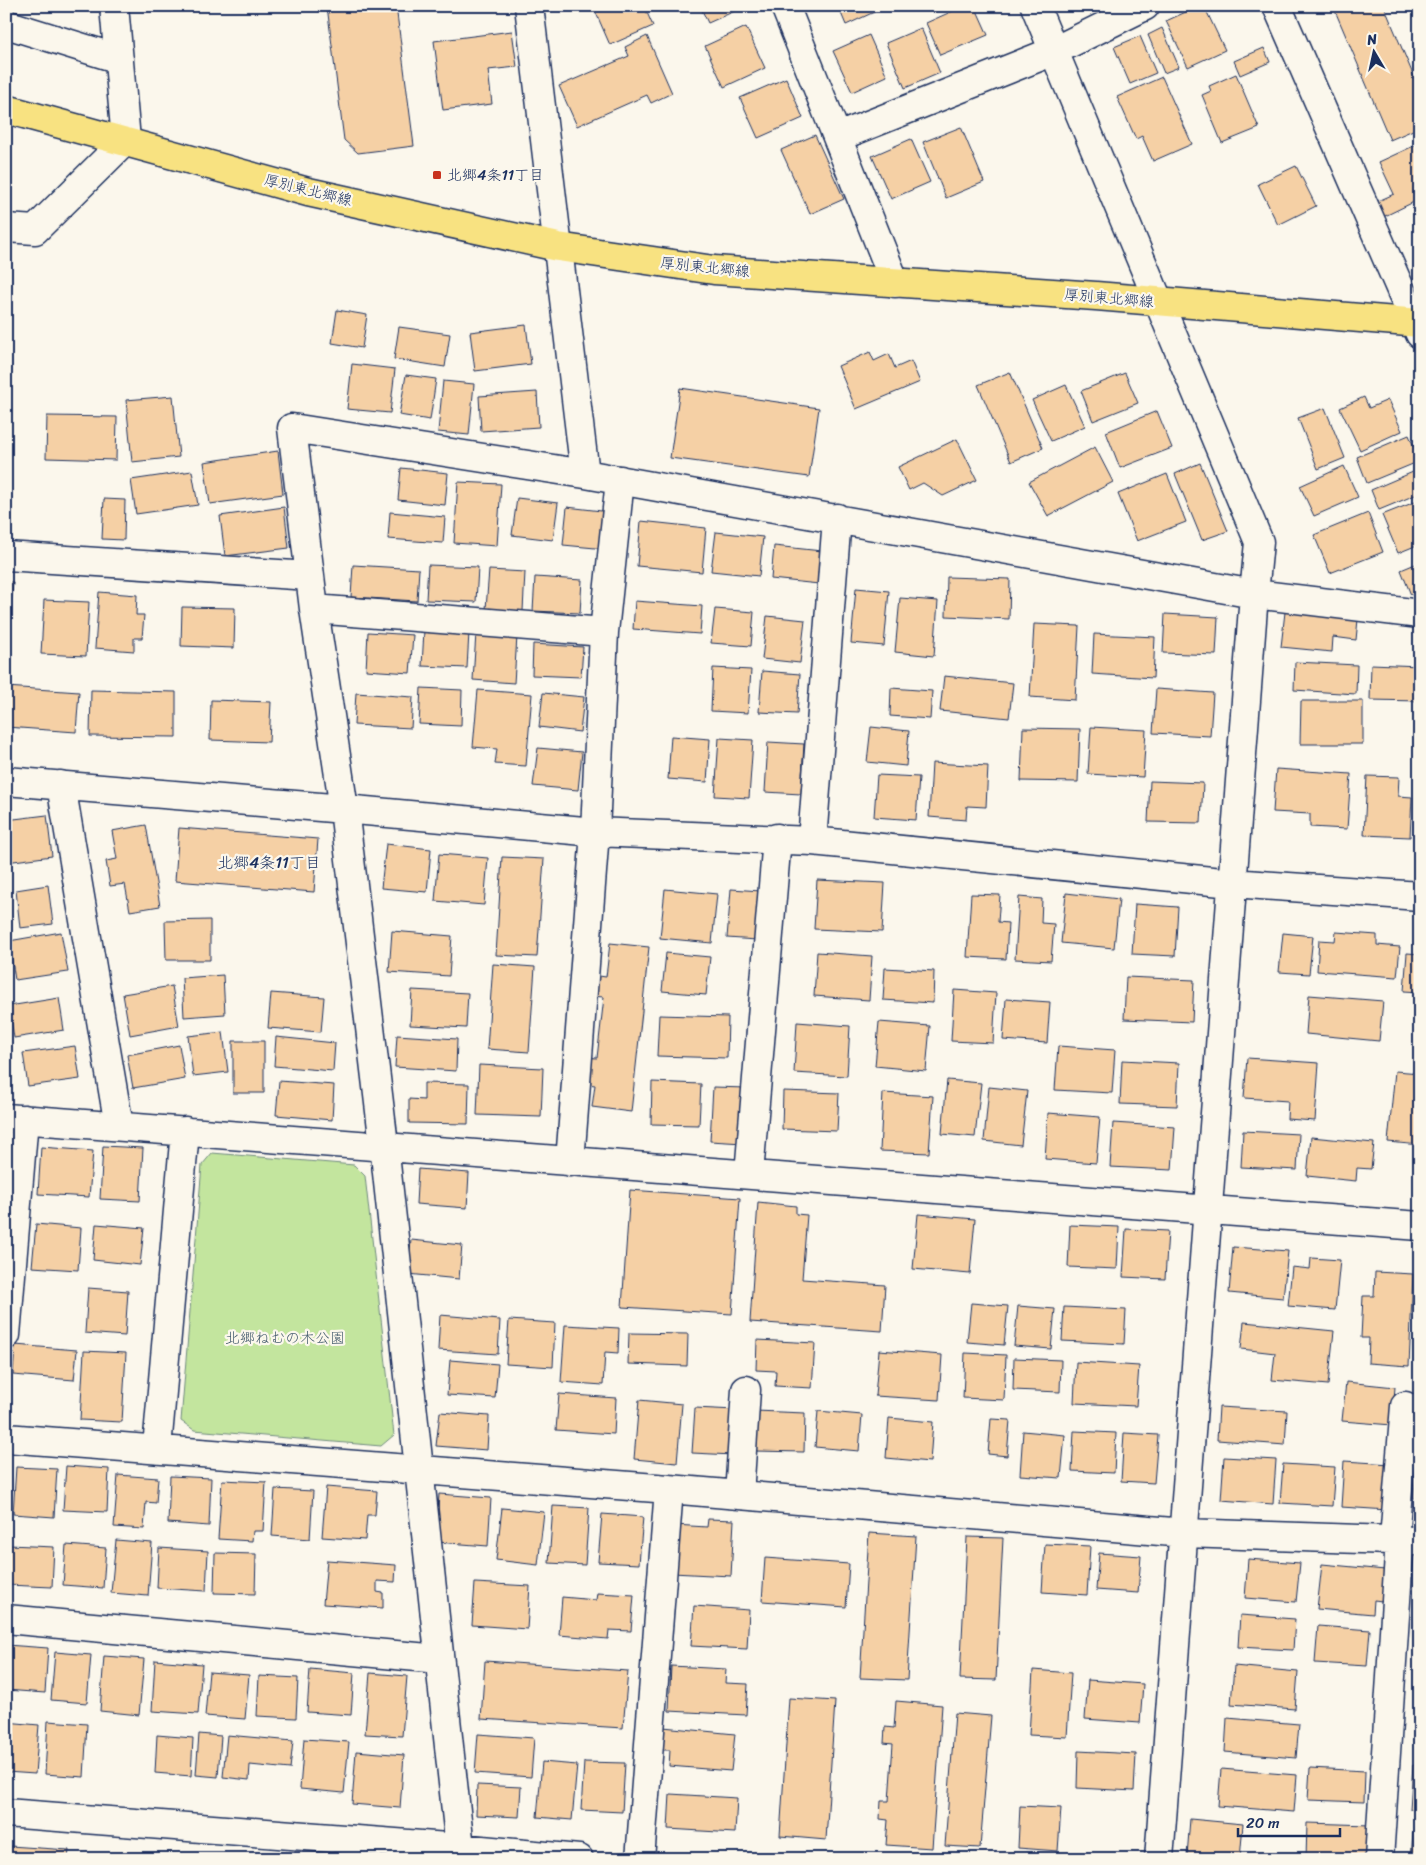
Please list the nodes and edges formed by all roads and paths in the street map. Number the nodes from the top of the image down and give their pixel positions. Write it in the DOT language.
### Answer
graph roads {
  1 [pos="114,6"];
  2 [pos="529,6"];
  3 [pos="785,6"];
  4 [pos="1035,6"];
  5 [pos="1146,6"];
  6 [pos="1277,6"];
  7 [pos="6,24"];
  8 [pos="1054,50"];
  9 [pos="119,60"];
  10 [pos="6,109"];
  11 [pos="838,137"];
  12 [pos="126,140"];
  13 [pos="6,228"];
  14 [pos="558,248"];
  15 [pos="895,283"];
  16 [pos="1158,302"];
  17 [pos="1418,327"];
  18 [pos="585,474"];
  19 [pos="620,480"];
  20 [pos="836,518"];
  21 [pos="6,556"];
  22 [pos="310,576"];
  23 [pos="1254,594"];
  24 [pos="314,609"];
  25 [pos="1420,614"];
  26 [pos="604,632"];
  27 [pos="6,781"];
  28 [pos="61,785"];
  29 [pos="344,809"];
  30 [pos="595,832"];
  31 [pos="777,838"];
  32 [pos="812,841"];
  33 [pos="1232,883"];
  34 [pos="1420,896"];
  35 [pos="15,1118"];
  36 [pos="119,1126"];
  37 [pos="185,1131"];
  38 [pos="384,1145"];
  39 [pos="570,1162"];
  40 [pos="749,1174"];
  41 [pos="1209,1211"];
  42 [pos="1420,1226"];
  43 [pos="6,1335"];
  44 [pos="746,1390"];
  45 [pos="1405,1406"];
  46 [pos="6,1438"];
  47 [pos="156,1448"];
  48 [pos="419,1470"];
  49 [pos="668,1489"];
  50 [pos="739,1495"];
  51 [pos="1184,1533"];
  52 [pos="1405,1540"];
  53 [pos="6,1619"];
  54 [pos="439,1659"];
  55 [pos="6,1813"];
  56 [pos="459,1853"];
  57 [pos="578,1859"];
  58 [pos="640,1859"];
  59 [pos="1159,1859"];
  60 [pos="1379,1859"];
  1 -- 9 [label="street"];
  2 -- 14 [label="street"];
  3 -- 11 [label="street"];
  4 -- 8 [label="street"];
  5 -- 8 [label="street"];
  6 -- 17 [label="street"];
  7 -- 9 [label="street"];
  8 -- 11 [label="street"];
  8 -- 16 [label="street"];
  9 -- 12 [label="street"];
  10 -- 12 [label="main road, 厚別東北郷線"];
  11 -- 15 [label="street"];
  12 -- 13 [label="street"];
  12 -- 14 [label="main road, 厚別東北郷線"];
  14 -- 15 [label="main road, 厚別東北郷線"];
  14 -- 18 [label="street"];
  15 -- 16 [label="main road, 厚別東北郷線"];
  16 -- 17 [label="main road, 厚別東北郷線"];
  16 -- 23 [label="street"];
  18 -- 19 [label="street"];
  18 -- 22 [label="street"];
  19 -- 20 [label="street"];
  19 -- 26 [label="street"];
  20 -- 23 [label="street"];
  20 -- 32 [label="street"];
  21 -- 22 [label="street"];
  22 -- 24 [label="street"];
  23 -- 25 [label="street"];
  23 -- 33 [label="street"];
  24 -- 26 [label="street"];
  24 -- 29 [label="street"];
  26 -- 30 [label="street"];
  27 -- 28 [label="street"];
  28 -- 29 [label="street"];
  28 -- 36 [label="street"];
  29 -- 30 [label="street"];
  29 -- 38 [label="street"];
  30 -- 31 [label="street"];
  30 -- 39 [label="street"];
  31 -- 32 [label="street"];
  31 -- 40 [label="street"];
  32 -- 33 [label="street"];
  33 -- 34 [label="street"];
  33 -- 41 [label="street"];
  35 -- 36 [label="street"];
  35 -- 43 [label="street"];
  36 -- 37 [label="street"];
  37 -- 38 [label="street"];
  37 -- 47 [label="street"];
  38 -- 39 [label="street"];
  38 -- 48 [label="street"];
  39 -- 40 [label="street"];
  40 -- 41 [label="street"];
  41 -- 42 [label="street"];
  41 -- 51 [label="street"];
  44 -- 50 [label="street"];
  45 -- 52 [label="street"];
  46 -- 47 [label="street"];
  47 -- 48 [label="street"];
  48 -- 49 [label="street"];
  48 -- 54 [label="street"];
  49 -- 50 [label="street"];
  49 -- 58 [label="street"];
  50 -- 51 [label="street"];
  51 -- 52 [label="street"];
  51 -- 59 [label="street"];
  52 -- 60 [label="street"];
  53 -- 54 [label="street"];
  54 -- 56 [label="street"];
  55 -- 56 [label="street"];
  56 -- 57 [label="street"];
}
